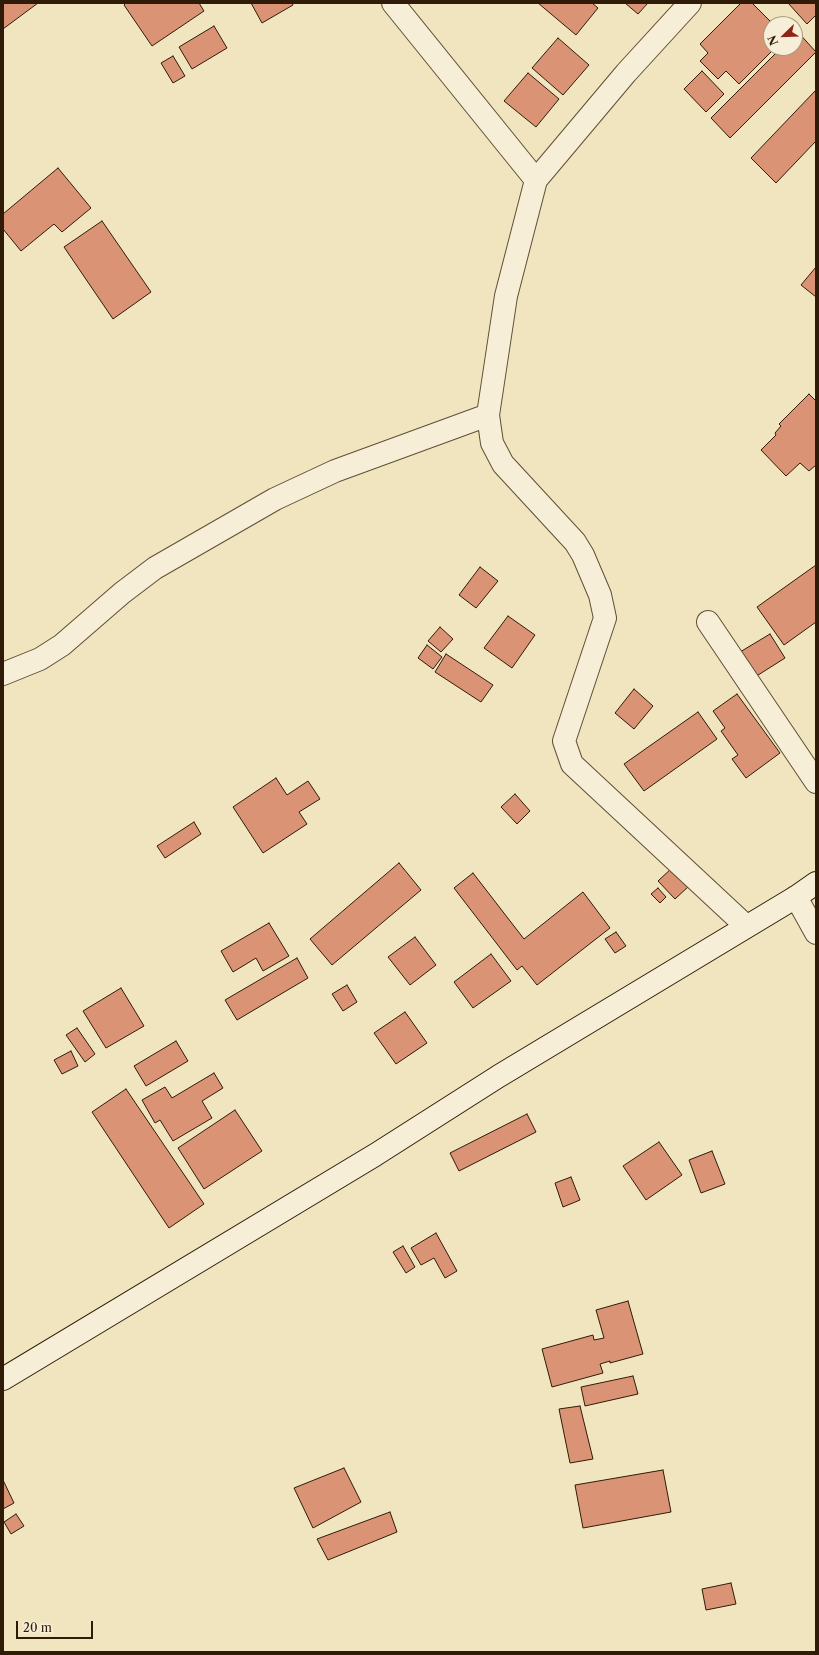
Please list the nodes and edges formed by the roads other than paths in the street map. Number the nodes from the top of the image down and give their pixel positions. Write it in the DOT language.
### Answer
graph roads {
  1 [pos="393,3"];
  2 [pos="690,3"];
  3 [pos="536,180"];
  4 [pos="488,415"];
  5 [pos="708,622"];
  6 [pos="3,674"];
  7 [pos="816,782"];
  8 [pos="816,883"];
  9 [pos="796,897"];
  10 [pos="746,926"];
  11 [pos="816,933"];
  12 [pos="3,1379"];
  1 -- 3 [label="street"];
  2 -- 3 [label="street"];
  3 -- 4 [label="street"];
  4 -- 6 [label="street"];
  4 -- 10 [label="street"];
  5 -- 7 [label="street"];
  8 -- 9 [label="street"];
  9 -- 10 [label="street"];
  9 -- 11 [label="street"];
  10 -- 12 [label="street"];
}
